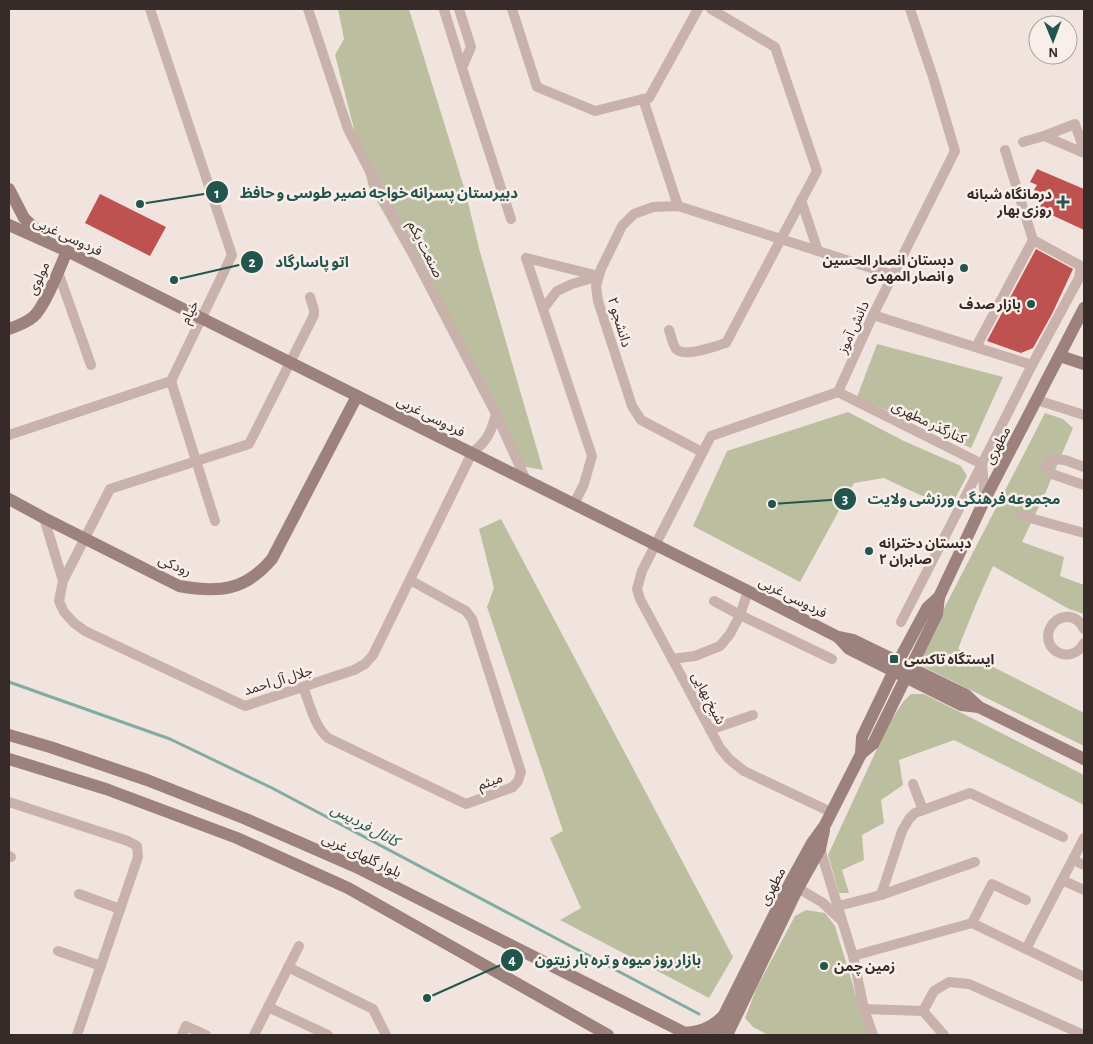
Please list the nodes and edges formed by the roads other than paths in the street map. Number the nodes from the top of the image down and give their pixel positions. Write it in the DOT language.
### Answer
graph roads {
  1 [pos="150,9"];
  2 [pos="308,9"];
  3 [pos="445,9"];
  4 [pos="458,9"];
  5 [pos="512,9"];
  6 [pos="698,9"];
  7 [pos="711,9"];
  8 [pos="910,9"];
  9 [pos="462,68"];
  10 [pos="643,99"];
  11 [pos="1044,136"];
  12 [pos="1023,142"];
  13 [pos="1005,150"];
  14 [pos="1084,152"];
  15 [pos="9,189"];
  16 [pos="801,200"];
  17 [pos="678,206"];
  18 [pos="511,219"];
  19 [pos="9,225"];
  20 [pos="780,238"];
  21 [pos="1032,240"];
  22 [pos="52,243"];
  23 [pos="67,251"];
  24 [pos="818,251"];
  25 [pos="58,272"];
  26 [pos="893,275"];
  27 [pos="598,276"];
  28 [pos="310,298"];
  29 [pos="1084,308"];
  30 [pos="543,309"];
  31 [pos="873,315"];
  32 [pos="201,318"];
  33 [pos="9,329"];
  34 [pos="669,330"];
  35 [pos="976,347"];
  36 [pos="1060,356"];
  37 [pos="290,362"];
  38 [pos="1084,364"];
  39 [pos="1032,365"];
  40 [pos="91,366"];
  41 [pos="171,381"];
  42 [pos="838,392"];
  43 [pos="356,396"];
  44 [pos="1037,400"];
  45 [pos="496,414"];
  46 [pos="1084,415"];
  47 [pos="9,434"];
  48 [pos="702,452"];
  49 [pos="472,453"];
  50 [pos="197,461"];
  51 [pos="982,464"];
  52 [pos="1084,467"];
  53 [pos="526,480"];
  54 [pos="1084,485"];
  55 [pos="985,499"];
  56 [pos="10,503"];
  57 [pos="574,504"];
  58 [pos="1019,515"];
  59 [pos="44,518"];
  60 [pos="215,521"];
  61 [pos="1084,533"];
  62 [pos="85,538"];
  63 [pos="655,544"];
  64 [pos="410,580"];
  65 [pos="63,581"];
  66 [pos="748,591"];
  67 [pos="714,602"];
  68 [pos="740,615"];
  69 [pos="901,622"];
  70 [pos="1084,629"];
  71 [pos="1084,643"];
  72 [pos="672,659"];
  73 [pos="832,659"];
  74 [pos="902,670"];
  75 [pos="303,687"];
  76 [pos="753,715"];
  77 [pos="710,730"];
  78 [pos="9,735"];
  79 [pos="9,759"];
  80 [pos="1084,759"];
  81 [pos="913,784"];
  82 [pos="9,802"];
  83 [pos="923,810"];
  84 [pos="831,812"];
  85 [pos="1063,837"];
  86 [pos="1084,838"];
  87 [pos="816,846"];
  88 [pos="1073,860"];
  89 [pos="975,862"];
  90 [pos="1084,865"];
  91 [pos="1062,880"];
  92 [pos="794,886"];
  93 [pos="1084,890"];
  94 [pos="78,894"];
  95 [pos="881,894"];
  96 [pos="1026,900"];
  97 [pos="838,906"];
  98 [pos="120,909"];
  99 [pos="842,921"];
  100 [pos="972,923"];
  101 [pos="300,946"];
  102 [pos="1026,949"];
  103 [pos="58,951"];
  104 [pos="853,956"];
  105 [pos="100,966"];
  106 [pos="288,968"];
  107 [pos="1084,977"];
  108 [pos="268,1006"];
  109 [pos="864,1008"];
  110 [pos="923,1011"];
  111 [pos="723,1016"];
  112 [pos="686,1034"];
  113 [pos="77,1035"];
  114 [pos="182,1035"];
  115 [pos="206,1035"];
  116 [pos="254,1035"];
  117 [pos="328,1035"];
  118 [pos="386,1035"];
  119 [pos="608,1035"];
  120 [pos="714,1035"];
  121 [pos="727,1035"];
  122 [pos="872,1035"];
  123 [pos="944,1035"];
  124 [pos="1084,1035"];
  1 -- 32 [label="street, خیام"];
  2 -- 45 [label="street, صنعت یکم"];
  3 -- 9 [label="street"];
  4 -- 9 [label="street"];
  5 -- 10 [label="street"];
  6 -- 10 [label="street"];
  7 -- 16 [label="street"];
  8 -- 26 [label="street, دانش آموز"];
  9 -- 18 [label="street"];
  10 -- 17 [label="street"];
  11 -- 12 [label="street"];
  11 -- 14 [label="street"];
  11 -- 14 [label="street"];
  13 -- 21 [label="street"];
  15 -- 22 [label="main road"];
  16 -- 20 [label="street"];
  16 -- 24 [label="street"];
  17 -- 20 [label="street, دانشجو ۲"];
  17 -- 27 [label="street, دانشجو ۲"];
  19 -- 22 [label="main road, فردوسی غربی"];
  20 -- 24 [label="street, دانشجو ۲"];
  20 -- 34 [label="street"];
  21 -- 35 [label="street"];
  21 -- 39 [label="street"];
  22 -- 23 [label="main road, فردوسی غربی"];
  23 -- 25 [label="main road, مولوی"];
  23 -- 32 [label="main road, فردوسی غربی"];
  24 -- 26 [label="street, دانشجو ۲"];
  25 -- 33 [label="main road, مولوی"];
  25 -- 40 [label="street"];
  26 -- 31 [label="street, دانش آموز"];
  27 -- 30 [label="street"];
  27 -- 30 [label="street"];
  27 -- 48 [label="street, دانشجو ۲"];
  28 -- 37 [label="street, جلال آل احمد"];
  29 -- 36 [label="main road, مطهری"];
  30 -- 57 [label="street"];
  31 -- 35 [label="street"];
  31 -- 42 [label="street, دانش آموز"];
  32 -- 37 [label="main road, فردوسی غربی"];
  32 -- 41 [label="street, خیام"];
  35 -- 39 [label="street"];
  36 -- 38 [label="main road"];
  36 -- 44 [label="main road, مطهری"];
  37 -- 43 [label="main road, فردوسی غربی"];
  37 -- 50 [label="street, جلال آل احمد"];
  39 -- 51 [label="street"];
  41 -- 47 [label="street"];
  41 -- 50 [label="street"];
  42 -- 48 [label="street"];
  42 -- 51 [label="street, کنارگذر مطهری"];
  43 -- 49 [label="main road, فردوسی غربی"];
  43 -- 62 [label="main road, رودکی"];
  44 -- 46 [label="street"];
  44 -- 55 [label="main road, مطهری"];
  45 -- 49 [label="street"];
  45 -- 53 [label="street, صنعت یکم"];
  48 -- 63 [label="street"];
  49 -- 53 [label="main road, فردوسی غربی"];
  49 -- 64 [label="street, جلال آل احمد"];
  50 -- 60 [label="street"];
  50 -- 62 [label="street, جلال آل احمد"];
  51 -- 55 [label="street"];
  51 -- 69 [label="street"];
  52 -- 54 [label="street"];
  53 -- 57 [label="main road, فردوسی غربی"];
  55 -- 74 [label="main road, مطهری"];
  56 -- 59 [label="main road, رودکی"];
  57 -- 63 [label="main road, فردوسی غربی"];
  58 -- 61 [label="street"];
  59 -- 62 [label="main road, رودکی"];
  59 -- 65 [label="street"];
  62 -- 65 [label="street, جلال آل احمد"];
  63 -- 66 [label="main road, فردوسی غربی"];
  63 -- 72 [label="street, شیخ بهایی"];
  64 -- 75 [label="street, جلال آل احمد"];
  64 -- 75 [label="street, میثم"];
  65 -- 75 [label="street, جلال آل احمد"];
  66 -- 68 [label="street"];
  66 -- 74 [label="main road, فردوسی غربی"];
  67 -- 68 [label="street"];
  68 -- 72 [label="street"];
  68 -- 73 [label="street"];
  70 -- 71 [label="street"];
  72 -- 77 [label="street, شیخ بهایی"];
  74 -- 80 [label="main road, فردوسی غربی"];
  74 -- 84 [label="main road, مطهری"];
  76 -- 77 [label="street"];
  77 -- 84 [label="street, شیخ بهایی"];
  78 -- 112 [label="main road, بلوار گلهای غربی"];
  79 -- 119 [label="main road"];
  81 -- 83 [label="street"];
  82 -- 98 [label="street"];
  83 -- 85 [label="street"];
  83 -- 95 [label="street"];
  84 -- 87 [label="main road, مطهری"];
  86 -- 88 [label="street"];
  87 -- 92 [label="main road, مطهری"];
  87 -- 97 [label="street"];
  88 -- 90 [label="street"];
  88 -- 91 [label="street"];
  89 -- 95 [label="street"];
  91 -- 93 [label="street"];
  91 -- 102 [label="street"];
  92 -- 99 [label="street"];
  92 -- 111 [label="main road, مطهری"];
  92 -- 121 [label="main road"];
  94 -- 98 [label="street"];
  95 -- 97 [label="street"];
  96 -- 100 [label="street"];
  97 -- 99 [label="street"];
  98 -- 105 [label="street"];
  99 -- 104 [label="street"];
  100 -- 102 [label="street"];
  100 -- 104 [label="street"];
  101 -- 106 [label="street"];
  102 -- 107 [label="street"];
  103 -- 105 [label="street"];
  104 -- 109 [label="street"];
  105 -- 113 [label="street"];
  106 -- 108 [label="street"];
  106 -- 118 [label="street"];
  108 -- 116 [label="street"];
  108 -- 117 [label="street"];
  109 -- 110 [label="street"];
  109 -- 122 [label="street"];
  110 -- 123 [label="street"];
  110 -- 124 [label="street"];
  111 -- 112 [label="main road"];
  111 -- 120 [label="main road, مطهری"];
  114 -- 115 [label="street"];
}
